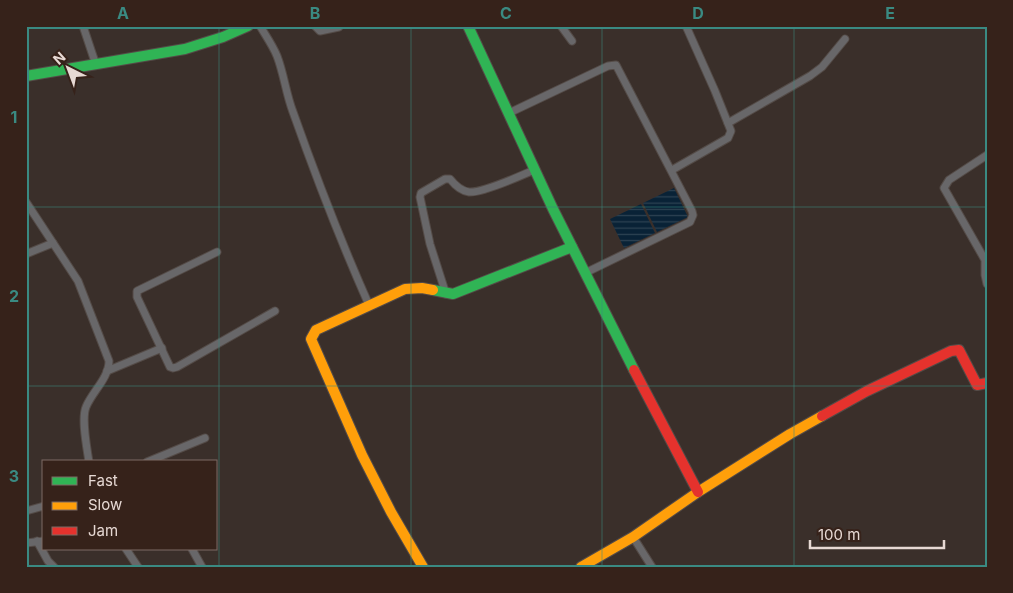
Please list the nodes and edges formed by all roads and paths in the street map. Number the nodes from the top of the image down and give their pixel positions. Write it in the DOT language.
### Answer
graph roads {
  1 [pos="83,26"];
  2 [pos="248,26"];
  3 [pos="260,26"];
  4 [pos="315,26"];
  5 [pos="468,26"];
  6 [pos="561,26"];
  7 [pos="686,26"];
  8 [pos="339,27"];
  9 [pos="845,39"];
  10 [pos="572,41"];
  11 [pos="96,65"];
  12 [pos="26,76"];
  13 [pos="509,113"];
  14 [pos="728,123"];
  15 [pos="987,155"];
  16 [pos="534,170"];
  17 [pos="672,170"];
  18 [pos="26,202"];
  19 [pos="53,243"];
  20 [pos="572,248"];
  21 [pos="217,252"];
  22 [pos="26,254"];
  23 [pos="585,273"];
  24 [pos="987,284"];
  25 [pos="446,294"];
  26 [pos="369,305"];
  27 [pos="275,311"];
  28 [pos="162,348"];
  29 [pos="107,371"];
  30 [pos="987,383"];
  31 [pos="205,438"];
  32 [pos="89,460"];
  33 [pos="152,460"];
  34 [pos="698,492"];
  35 [pos="42,507"];
  36 [pos="26,511"];
  37 [pos="633,537"];
  38 [pos="40,541"];
  39 [pos="26,544"];
  40 [pos="43,550"];
  41 [pos="127,550"];
  42 [pos="193,550"];
  43 [pos="54,567"];
  44 [pos="138,567"];
  45 [pos="202,567"];
  46 [pos="423,567"];
  47 [pos="581,567"];
  48 [pos="652,567"];
  1 -- 11 [label="street"];
  2 -- 11 [label="street"];
  3 -- 26 [label="street"];
  4 -- 8 [label="street"];
  5 -- 13 [label="street"];
  6 -- 10 [label="street"];
  7 -- 14 [label="street"];
  9 -- 14 [label="street"];
  11 -- 12 [label="street"];
  13 -- 16 [label="street"];
  13 -- 17 [label="street"];
  14 -- 17 [label="street"];
  15 -- 24 [label="street"];
  16 -- 20 [label="street"];
  16 -- 25 [label="street"];
  17 -- 23 [label="street"];
  18 -- 19 [label="street"];
  19 -- 22 [label="street"];
  19 -- 29 [label="street"];
  20 -- 23 [label="street"];
  20 -- 25 [label="street"];
  21 -- 28 [label="street"];
  23 -- 34 [label="street"];
  25 -- 26 [label="street"];
  26 -- 46 [label="street"];
  27 -- 28 [label="street"];
  28 -- 29 [label="street"];
  29 -- 32 [label="street"];
  30 -- 34 [label="street"];
  31 -- 33 [label="street"];
  34 -- 37 [label="street"];
  35 -- 36 [label="street"];
  37 -- 47 [label="street"];
  37 -- 48 [label="street"];
  38 -- 39 [label="street"];
  40 -- 43 [label="street"];
  41 -- 44 [label="street"];
  42 -- 45 [label="street"];
}
